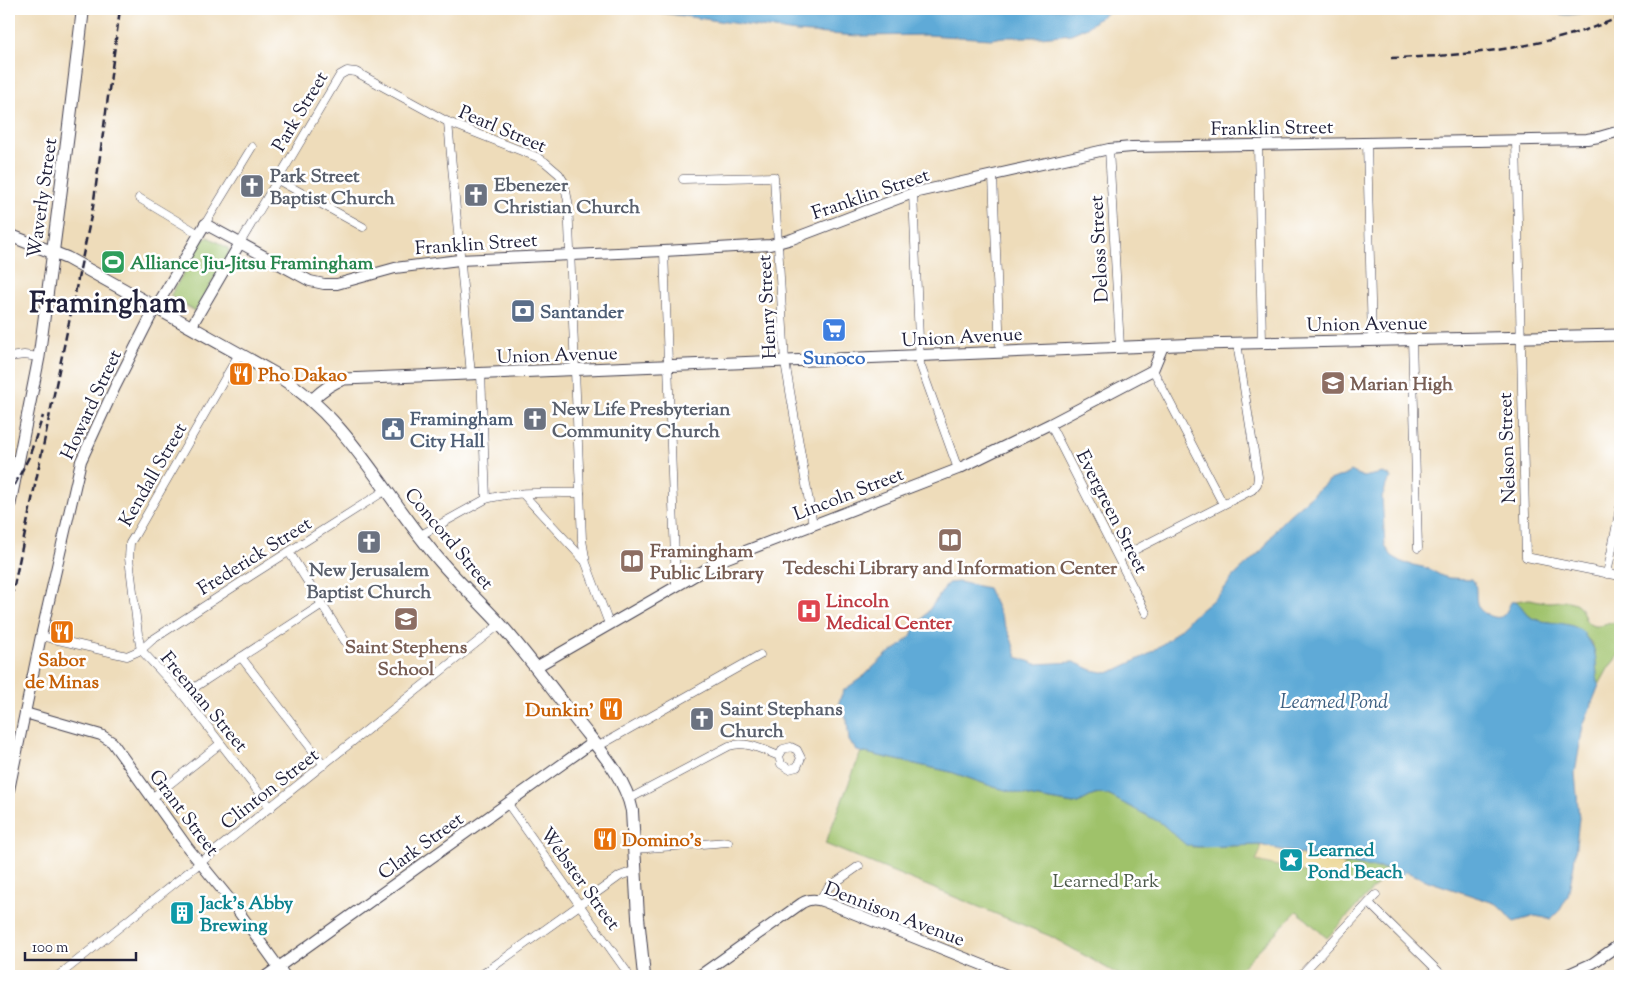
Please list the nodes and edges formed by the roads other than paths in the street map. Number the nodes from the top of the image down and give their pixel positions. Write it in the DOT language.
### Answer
graph roads {
  1 [pos="82,9"];
  2 [pos="347,71"];
  3 [pos="448,122"];
  4 [pos="1620,131"];
  5 [pos="1516,141"];
  6 [pos="1367,143"];
  7 [pos="1258,145"];
  8 [pos="252,147"];
  9 [pos="1109,149"];
  10 [pos="992,176"];
  11 [pos="683,179"];
  12 [pos="278,180"];
  13 [pos="913,193"];
  14 [pos="139,198"];
  15 [pos="205,224"];
  16 [pos="363,227"];
  17 [pos="199,234"];
  18 [pos="9,235"];
  19 [pos="240,243"];
  20 [pos="779,243"];
  21 [pos="53,251"];
  22 [pos="664,251"];
  23 [pos="570,254"];
  24 [pos="460,260"];
  25 [pos="156,307"];
  26 [pos="191,327"];
  27 [pos="1620,335"];
  28 [pos="1520,337"];
  29 [pos="1412,339"];
  30 [pos="1372,340"];
  31 [pos="1262,342"];
  32 [pos="1237,343"];
  33 [pos="1163,346"];
  34 [pos="1120,347"];
  35 [pos="1000,352"];
  36 [pos="239,354"];
  37 [pos="919,356"];
  38 [pos="9,357"];
  39 [pos="39,357"];
  40 [pos="784,362"];
  41 [pos="669,367"];
  42 [pos="574,370"];
  43 [pos="1153,370"];
  44 [pos="476,375"];
  45 [pos="312,400"];
  46 [pos="1050,424"];
  47 [pos="958,469"];
  48 [pos="386,490"];
  49 [pos="580,493"];
  50 [pos="523,494"];
  51 [pos="486,499"];
  52 [pos="1223,504"];
  53 [pos="9,508"];
  54 [pos="1620,508"];
  55 [pos="813,525"];
  56 [pos="420,536"];
  57 [pos="1418,548"];
  58 [pos="289,552"];
  59 [pos="1118,558"];
  60 [pos="586,563"];
  61 [pos="1607,574"];
  62 [pos="1620,576"];
  63 [pos="676,586"];
  64 [pos="321,605"];
  65 [pos="1146,613"];
  66 [pos="500,624"];
  67 [pos="609,624"];
  68 [pos="41,636"];
  69 [pos="345,641"];
  70 [pos="141,650"];
  71 [pos="760,655"];
  72 [pos="241,657"];
  73 [pos="536,667"];
  74 [pos="182,695"];
  75 [pos="25,714"];
  76 [pos="220,744"];
  77 [pos="595,744"];
  78 [pos="779,756"];
  79 [pos="324,765"];
  80 [pos="9,790"];
  81 [pos="152,798"];
  82 [pos="629,799"];
  83 [pos="508,804"];
  84 [pos="271,808"];
  85 [pos="728,842"];
  86 [pos="634,849"];
  87 [pos="200,863"];
  88 [pos="859,866"];
  89 [pos="636,870"];
  90 [pos="1376,895"];
  91 [pos="819,900"];
  92 [pos="1369,903"];
  93 [pos="581,904"];
  94 [pos="1620,944"];
  95 [pos="279,967"];
  96 [pos="627,972"];
  97 [pos="1304,975"];
  98 [pos="58,976"];
  99 [pos="266,976"];
  100 [pos="285,976"];
  101 [pos="480,976"];
  102 [pos="644,976"];
  103 [pos="699,976"];
  104 [pos="1010,976"];
  105 [pos="1443,976"];
  106 [pos="1564,976"];
  1 -- 21 [label="main road, Waverly Street"];
  2 -- 3 [label="street, Pearl Street"];
  2 -- 12 [label="street, Park Street"];
  3 -- 23 [label="street, Pearl Street"];
  3 -- 24 [label="street"];
  4 -- 5 [label="street, Franklin Street"];
  5 -- 6 [label="street, Franklin Street"];
  5 -- 28 [label="street, Nelson Street"];
  6 -- 7 [label="street, Franklin Street"];
  6 -- 30 [label="street"];
  7 -- 9 [label="street, Franklin Street"];
  7 -- 31 [label="street"];
  8 -- 15 [label="street, Howard Street"];
  9 -- 10 [label="street, Franklin Street"];
  9 -- 34 [label="street, Deloss Street"];
  10 -- 13 [label="street, Franklin Street"];
  10 -- 35 [label="street"];
  11 -- 20 [label="street, Henry Street"];
  12 -- 16 [label="street"];
  12 -- 19 [label="street, Park Street"];
  13 -- 20 [label="street, Franklin Street"];
  13 -- 37 [label="street"];
  14 -- 17 [label="street"];
  15 -- 17 [label="street, Howard Street"];
  15 -- 19 [label="street, Franklin Street"];
  17 -- 25 [label="street, Howard Street"];
  18 -- 21 [label="main road, Concord Street"];
  19 -- 24 [label="street, Franklin Street"];
  19 -- 26 [label="street, Park Street"];
  20 -- 22 [label="street, Franklin Street"];
  20 -- 40 [label="street, Henry Street"];
  21 -- 25 [label="main road, Concord Street"];
  21 -- 39 [label="main road, Waverly Street"];
  22 -- 23 [label="street, Franklin Street"];
  22 -- 41 [label="street"];
  23 -- 24 [label="street, Franklin Street"];
  23 -- 42 [label="street, Pearl Street"];
  24 -- 44 [label="street"];
  25 -- 26 [label="main road, Concord Street"];
  25 -- 68 [label="street, Howard Street"];
  26 -- 36 [label="main road, Concord Street"];
  27 -- 28 [label="main road, Union Avenue"];
  28 -- 29 [label="main road, Union Avenue"];
  28 -- 61 [label="street, Nelson Street"];
  29 -- 30 [label="main road, Union Avenue"];
  29 -- 57 [label="street"];
  30 -- 31 [label="main road, Union Avenue"];
  31 -- 32 [label="main road, Union Avenue"];
  32 -- 33 [label="main road, Union Avenue"];
  32 -- 52 [label="street"];
  33 -- 34 [label="main road, Union Avenue"];
  33 -- 43 [label="street"];
  34 -- 35 [label="main road, Union Avenue"];
  35 -- 37 [label="main road, Union Avenue"];
  36 -- 45 [label="main road, Concord Street"];
  36 -- 70 [label="street, Kendall Street"];
  37 -- 40 [label="main road, Union Avenue"];
  37 -- 47 [label="street"];
  38 -- 39 [label="street"];
  39 -- 53 [label="main road, Waverly Street"];
  40 -- 41 [label="main road, Union Avenue"];
  40 -- 55 [label="street, Henry Street"];
  41 -- 42 [label="main road, Union Avenue"];
  41 -- 63 [label="street"];
  42 -- 44 [label="main road, Union Avenue"];
  42 -- 49 [label="street, Pearl Street"];
  43 -- 46 [label="street, Lincoln Street"];
  43 -- 52 [label="street"];
  44 -- 45 [label="main road, Union Avenue"];
  44 -- 51 [label="street"];
  45 -- 48 [label="main road, Concord Street"];
  46 -- 47 [label="street, Lincoln Street"];
  46 -- 59 [label="street, Evergreen Street"];
  47 -- 55 [label="street, Lincoln Street"];
  48 -- 56 [label="main road, Concord Street"];
  48 -- 58 [label="street, Frederick Street"];
  49 -- 50 [label="street"];
  49 -- 60 [label="street, Pearl Street"];
  50 -- 51 [label="street"];
  50 -- 60 [label="street"];
  51 -- 56 [label="street"];
  52 -- 59 [label="street"];
  54 -- 61 [label="street"];
  55 -- 63 [label="street, Lincoln Street"];
  56 -- 66 [label="main road, Concord Street"];
  58 -- 64 [label="street"];
  58 -- 70 [label="street, Frederick Street"];
  59 -- 65 [label="street, Evergreen Street"];
  60 -- 67 [label="street, Pearl Street"];
  61 -- 62 [label="street"];
  63 -- 67 [label="street, Lincoln Street"];
  64 -- 69 [label="street"];
  64 -- 72 [label="street"];
  66 -- 73 [label="main road, Concord Street"];
  66 -- 79 [label="street, Clinton Street"];
  67 -- 73 [label="street, Lincoln Street"];
  68 -- 70 [label="street, Freeman Street"];
  68 -- 75 [label="street, Howard Street"];
  70 -- 74 [label="street, Freeman Street"];
  71 -- 77 [label="street"];
  72 -- 74 [label="street"];
  72 -- 79 [label="street"];
  73 -- 77 [label="main road, Concord Street"];
  74 -- 76 [label="street, Freeman Street"];
  75 -- 80 [label="street, Howard Street"];
  75 -- 81 [label="street, Grant Street"];
  76 -- 81 [label="street"];
  76 -- 84 [label="street, Freeman Street"];
  77 -- 82 [label="main road, Concord Street"];
  77 -- 83 [label="street, Clark Street"];
  78 -- 82 [label="street"];
  79 -- 84 [label="street, Clinton Street"];
  81 -- 87 [label="street, Grant Street"];
  82 -- 86 [label="main road, Concord Street"];
  83 -- 93 [label="street, Webster Street"];
  83 -- 95 [label="street, Clark Street"];
  84 -- 87 [label="street, Clinton Street"];
  85 -- 86 [label="street"];
  86 -- 89 [label="main road, Concord Street"];
  87 -- 95 [label="street, Grant Street"];
  87 -- 98 [label="street, Clinton Street"];
  88 -- 91 [label="street"];
  89 -- 93 [label="street"];
  89 -- 102 [label="main road, Concord Street"];
  90 -- 92 [label="street"];
  91 -- 103 [label="street, Dennison Avenue"];
  91 -- 104 [label="street, Dennison Avenue"];
  92 -- 97 [label="street"];
  92 -- 105 [label="street"];
  93 -- 96 [label="street, Webster Street"];
  93 -- 101 [label="street"];
  94 -- 106 [label="street"];
  95 -- 99 [label="street, Clark Street"];
  95 -- 100 [label="street, Grant Street"];
}
